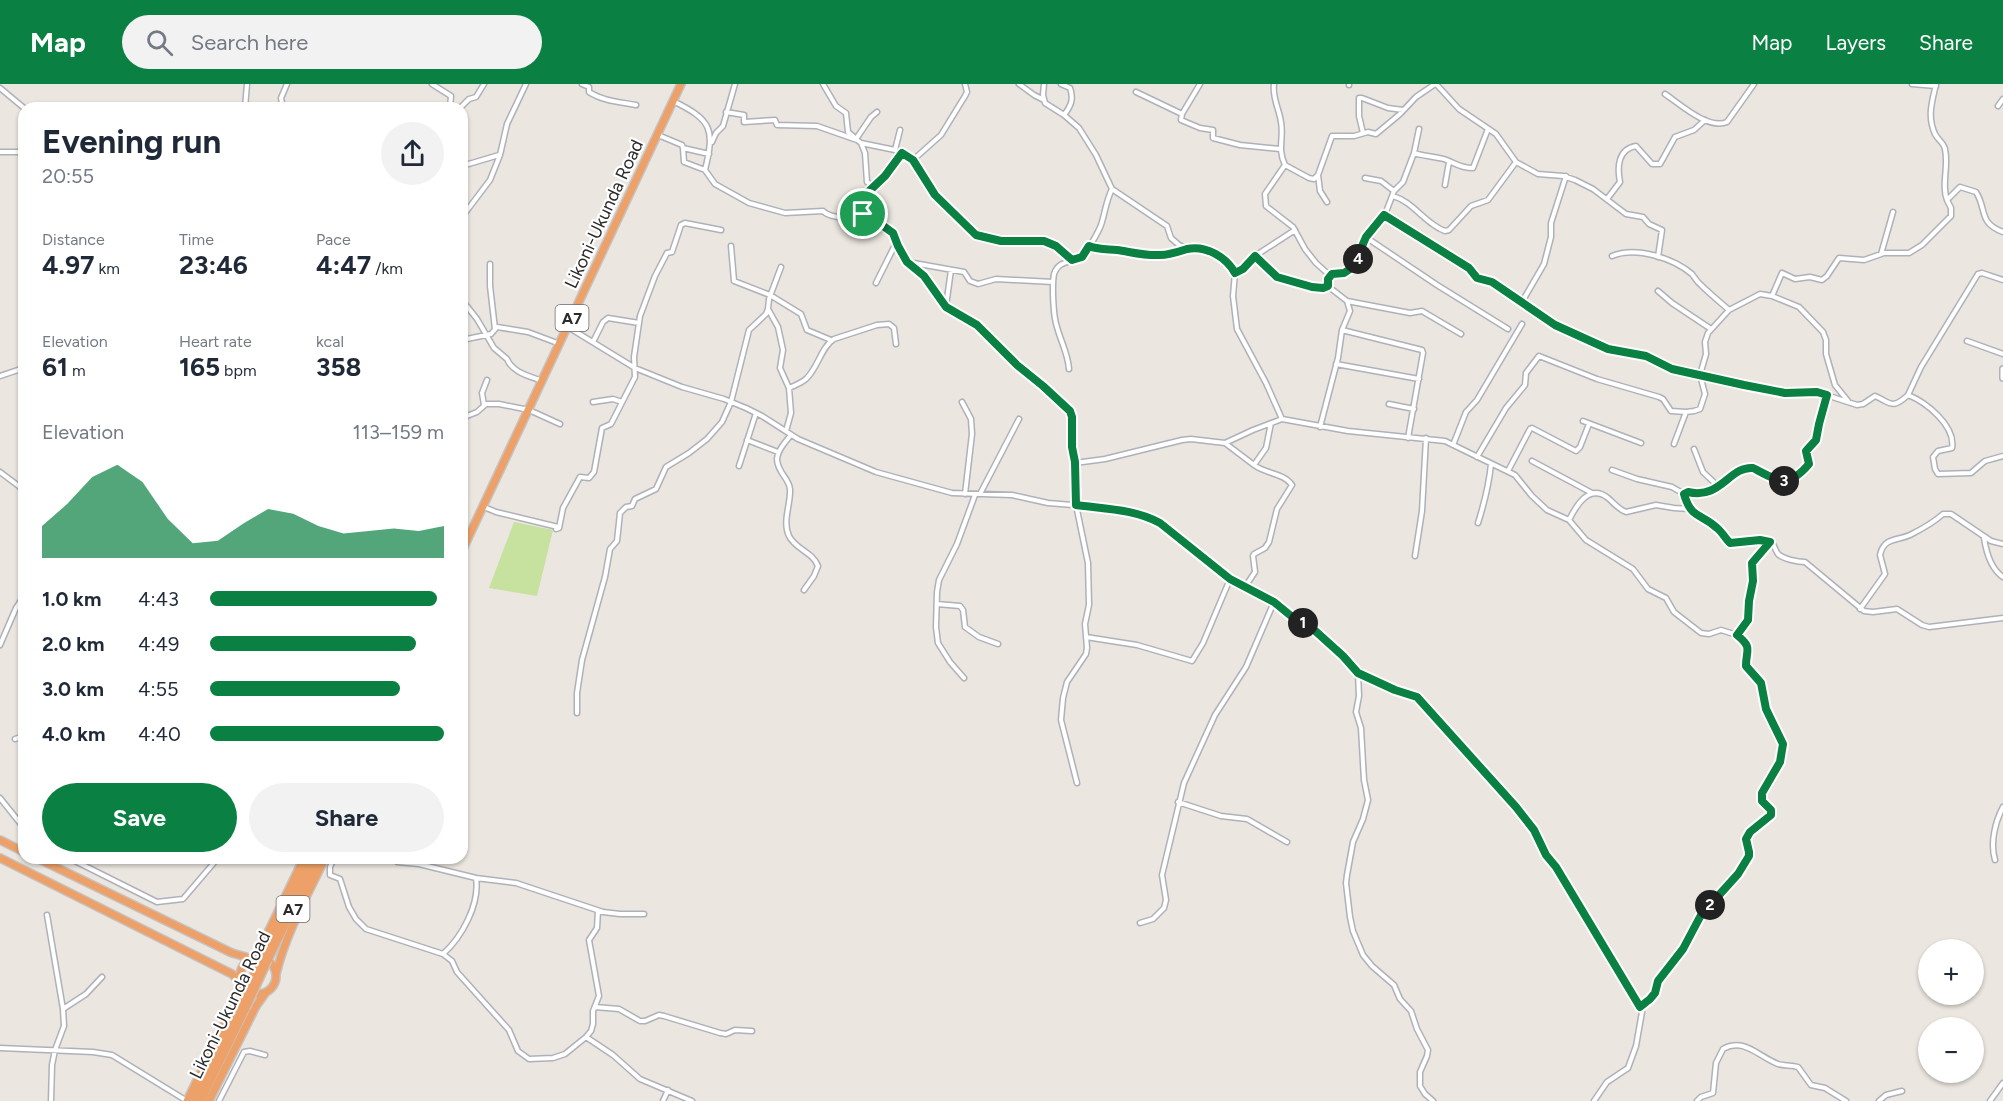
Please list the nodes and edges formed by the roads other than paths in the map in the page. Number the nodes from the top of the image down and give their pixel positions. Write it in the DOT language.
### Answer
graph roads {
  1 [pos="247,84"];
  2 [pos="287,84"];
  3 [pos="432,84"];
  4 [pos="484,84"];
  5 [pos="526,84"];
  6 [pos="582,84"];
  7 [pos="681,84"];
  8 [pos="735,84"];
  9 [pos="823,84"];
  10 [pos="965,84"];
  11 [pos="1019,84"];
  12 [pos="1044,84"];
  13 [pos="1061,84"];
  14 [pos="1200,84"];
  15 [pos="1274,84"];
  16 [pos="1435,84"];
  17 [pos="1754,84"];
  18 [pos="1912,84"];
  19 [pos="1936,85"];
  20 [pos="0,88"];
  21 [pos="1136,92"];
  22 [pos="1665,94"];
  23 [pos="2003,99"];
  24 [pos="1044,100"];
  25 [pos="673,101"];
  26 [pos="246,102"];
  27 [pos="282,102"];
  28 [pos="451,102"];
  29 [pos="466,102"];
  30 [pos="18,103"];
  31 [pos="636,105"];
  32 [pos="1998,106"];
  33 [pos="1404,110"];
  34 [pos="726,112"];
  35 [pos="877,112"];
  36 [pos="1182,114"];
  37 [pos="1064,115"];
  38 [pos="1705,120"];
  39 [pos="1419,129"];
  40 [pos="1488,129"];
  41 [pos="900,130"];
  42 [pos="1363,133"];
  43 [pos="658,135"];
  44 [pos="858,141"];
  45 [pos="710,145"];
  46 [pos="682,148"];
  47 [pos="1280,149"];
  48 [pos="895,150"];
  49 [pos="0,152"];
  50 [pos="18,152"];
  51 [pos="1414,153"];
  52 [pos="708,154"];
  53 [pos="900,154"];
  54 [pos="500,155"];
  55 [pos="913,160"];
  56 [pos="1449,162"];
  57 [pos="1516,162"];
  58 [pos="468,164"];
  59 [pos="1285,165"];
  60 [pos="705,170"];
  61 [pos="1318,175"];
  62 [pos="1566,176"];
  63 [pos="1365,178"];
  64 [pos="1445,185"];
  65 [pos="873,186"];
  66 [pos="1112,189"];
  67 [pos="1394,194"];
  68 [pos="1607,199"];
  69 [pos="1947,200"];
  70 [pos="1327,202"];
  71 [pos="468,208"];
  72 [pos="1893,212"];
  73 [pos="863,214"];
  74 [pos="1384,215"];
  75 [pos="721,230"];
  76 [pos="1295,230"];
  77 [pos="2003,232"];
  78 [pos="1366,237"];
  79 [pos="897,242"];
  80 [pos="731,246"];
  81 [pos="1089,246"];
  82 [pos="1189,249"];
  83 [pos="1881,255"];
  84 [pos="1255,256"];
  85 [pos="1612,256"];
  86 [pos="1658,257"];
  87 [pos="1072,260"];
  88 [pos="907,262"];
  89 [pos="490,264"];
  90 [pos="781,267"];
  91 [pos="951,270"];
  92 [pos="1326,272"];
  93 [pos="1235,273"];
  94 [pos="1332,274"];
  95 [pos="1328,279"];
  96 [pos="2003,280"];
  97 [pos="1053,282"];
  98 [pos="876,283"];
  99 [pos="1328,286"];
  100 [pos="1658,291"];
  101 [pos="770,295"];
  102 [pos="1772,296"];
  103 [pos="1347,301"];
  104 [pos="1522,302"];
  105 [pos="946,307"];
  106 [pos="468,308"];
  107 [pos="768,309"];
  108 [pos="1729,310"];
  109 [pos="639,323"];
  110 [pos="1522,324"];
  111 [pos="568,327"];
  112 [pos="495,329"];
  113 [pos="1508,329"];
  114 [pos="1711,329"];
  115 [pos="1342,330"];
  116 [pos="484,334"];
  117 [pos="1461,334"];
  118 [pos="468,338"];
  119 [pos="831,340"];
  120 [pos="1967,341"];
  121 [pos="593,342"];
  122 [pos="560,344"];
  123 [pos="896,344"];
  124 [pos="2003,354"];
  125 [pos="1336,364"];
  126 [pos="635,368"];
  127 [pos="1068,369"];
  128 [pos="2003,369"];
  129 [pos="18,370"];
  130 [pos="1700,375"];
  131 [pos="0,376"];
  132 [pos="2003,378"];
  133 [pos="1419,379"];
  134 [pos="487,380"];
  135 [pos="542,381"];
  136 [pos="789,388"];
  137 [pos="1908,394"];
  138 [pos="1827,395"];
  139 [pos="1849,401"];
  140 [pos="593,402"];
  141 [pos="622,402"];
  142 [pos="731,402"];
  143 [pos="962,402"];
  144 [pos="1389,404"];
  145 [pos="484,405"];
  146 [pos="529,410"];
  147 [pos="1414,410"];
  148 [pos="1686,412"];
  149 [pos="756,413"];
  150 [pos="468,415"];
  151 [pos="1019,419"];
  152 [pos="1282,419"];
  153 [pos="1583,421"];
  154 [pos="1271,423"];
  155 [pos="560,424"];
  156 [pos="1589,424"];
  157 [pos="1320,427"];
  158 [pos="786,431"];
  159 [pos="791,435"];
  160 [pos="1408,438"];
  161 [pos="1426,438"];
  162 [pos="747,440"];
  163 [pos="1225,443"];
  164 [pos="1641,443"];
  165 [pos="1674,444"];
  166 [pos="1453,445"];
  167 [pos="1694,449"];
  168 [pos="778,452"];
  169 [pos="2003,456"];
  170 [pos="1477,457"];
  171 [pos="1532,461"];
  172 [pos="1075,462"];
  173 [pos="1491,464"];
  174 [pos="1254,465"];
  175 [pos="739,466"];
  176 [pos="1612,470"];
  177 [pos="1508,471"];
  178 [pos="0,472"];
  179 [pos="18,486"];
  180 [pos="1719,487"];
  181 [pos="965,494"];
  182 [pos="1593,494"];
  183 [pos="1684,494"];
  184 [pos="977,495"];
  185 [pos="1076,505"];
  186 [pos="484,507"];
  187 [pos="1690,509"];
  188 [pos="1569,520"];
  189 [pos="1478,523"];
  190 [pos="1984,537"];
  191 [pos="468,539"];
  192 [pos="1770,542"];
  193 [pos="2003,544"];
  194 [pos="1415,556"];
  195 [pos="2003,577"];
  196 [pos="1230,579"];
  197 [pos="1245,587"];
  198 [pos="804,590"];
  199 [pos="1274,602"];
  200 [pos="18,604"];
  201 [pos="936,604"];
  202 [pos="1860,609"];
  203 [pos="2003,618"];
  204 [pos="1737,635"];
  205 [pos="1086,637"];
  206 [pos="998,644"];
  207 [pos="0,645"];
  208 [pos="1358,673"];
  209 [pos="964,678"];
  210 [pos="577,713"];
  211 [pos="18,738"];
  212 [pos="15,739"];
  213 [pos="1077,783"];
  214 [pos="0,798"];
  215 [pos="1178,802"];
  216 [pos="2003,807"];
  217 [pos="18,820"];
  218 [pos="0,840"];
  219 [pos="1287,842"];
  220 [pos="18,849"];
  221 [pos="0,858"];
  222 [pos="1995,860"];
  223 [pos="49,864"];
  224 [pos="81,864"];
  225 [pos="213,864"];
  226 [pos="301,864"];
  227 [pos="308,864"];
  228 [pos="315,864"];
  229 [pos="323,864"];
  230 [pos="331,864"];
  231 [pos="419,864"];
  232 [pos="476,878"];
  233 [pos="598,911"];
  234 [pos="644,914"];
  235 [pos="47,915"];
  236 [pos="1140,923"];
  237 [pos="443,954"];
  238 [pos="253,959"];
  239 [pos="276,974"];
  240 [pos="102,976"];
  241 [pos="242,984"];
  242 [pos="266,992"];
  243 [pos="595,1006"];
  244 [pos="1640,1007"];
  245 [pos="63,1010"];
  246 [pos="752,1030"];
  247 [pos="586,1037"];
  248 [pos="0,1048"];
  249 [pos="55,1050"];
  250 [pos="265,1056"];
  251 [pos="2003,1083"];
  252 [pos="668,1090"];
  253 [pos="1902,1091"];
  254 [pos="685,1100"];
  255 [pos="51,1101"];
  256 [pos="187,1101"];
  257 [pos="195,1101"];
  258 [pos="201,1101"];
  259 [pos="209,1101"];
  260 [pos="219,1101"];
  261 [pos="663,1101"];
  262 [pos="692,1101"];
  263 [pos="1433,1101"];
  264 [pos="1594,1101"];
  265 [pos="1696,1101"];
  266 [pos="1846,1101"];
  267 [pos="1879,1101"];
  268 [pos="1990,1101"];
  1 -- 26 [label="street"];
  2 -- 27 [label="street"];
  3 -- 28 [label="street"];
  4 -- 29 [label="street"];
  5 -- 54 [label="street"];
  6 -- 31 [label="street"];
  7 -- 25 [label="highway, Likoni-Ukunda Road / A7"];
  8 -- 34 [label="street"];
  9 -- 44 [label="street"];
  10 -- 55 [label="street"];
  11 -- 24 [label="street"];
  12 -- 24 [label="street"];
  13 -- 37 [label="street"];
  14 -- 36 [label="street"];
  15 -- 47 [label="street"];
  16 -- 33 [label="street"];
  16 -- 40 [label="street"];
  17 -- 38 [label="street"];
  18 -- 19 [label="street"];
  19 -- 69 [label="street"];
  20 -- 30 [label="street"];
  21 -- 36 [label="street"];
  22 -- 38 [label="street"];
  23 -- 32 [label="street"];
  24 -- 37 [label="street"];
  25 -- 43 [label="highway, Likoni-Ukunda Road / A7"];
  25 -- 45 [label="street"];
  33 -- 42 [label="street"];
  33 -- 42 [label="street"];
  34 -- 44 [label="street"];
  34 -- 45 [label="street"];
  35 -- 44 [label="street"];
  36 -- 47 [label="street"];
  37 -- 66 [label="street"];
  38 -- 68 [label="street"];
  39 -- 51 [label="street"];
  40 -- 56 [label="street"];
  40 -- 57 [label="street"];
  41 -- 48 [label="street"];
  42 -- 61 [label="street"];
  43 -- 46 [label="street"];
  43 -- 111 [label="highway, Likoni-Ukunda Road / A7"];
  44 -- 48 [label="street"];
  44 -- 65 [label="street"];
  45 -- 52 [label="street"];
  46 -- 52 [label="street"];
  46 -- 60 [label="street"];
  47 -- 59 [label="street"];
  48 -- 53 [label="street"];
  49 -- 50 [label="street"];
  51 -- 56 [label="street"];
  51 -- 67 [label="street"];
  52 -- 60 [label="street"];
  53 -- 55 [label="street"];
  53 -- 65 [label="street"];
  54 -- 58 [label="street"];
  54 -- 71 [label="street"];
  55 -- 87 [label="street"];
  56 -- 64 [label="street"];
  57 -- 62 [label="street"];
  57 -- 67 [label="street"];
  59 -- 61 [label="street"];
  59 -- 76 [label="street"];
  60 -- 73 [label="street"];
  61 -- 70 [label="street"];
  62 -- 68 [label="street"];
  62 -- 104 [label="street"];
  63 -- 67 [label="street"];
  65 -- 73 [label="street"];
  66 -- 81 [label="street"];
  66 -- 82 [label="street"];
  67 -- 74 [label="street"];
  68 -- 86 [label="street"];
  69 -- 77 [label="street"];
  69 -- 83 [label="street"];
  72 -- 83 [label="street"];
  73 -- 79 [label="street"];
  74 -- 78 [label="street"];
  74 -- 104 [label="street"];
  75 -- 109 [label="street"];
  76 -- 84 [label="street"];
  76 -- 92 [label="street"];
  78 -- 94 [label="street"];
  78 -- 113 [label="street"];
  79 -- 88 [label="street"];
  79 -- 98 [label="street"];
  80 -- 101 [label="street"];
  81 -- 82 [label="street"];
  81 -- 87 [label="street"];
  82 -- 93 [label="street"];
  83 -- 102 [label="street"];
  84 -- 93 [label="street"];
  84 -- 99 [label="street"];
  85 -- 86 [label="street"];
  86 -- 108 [label="street"];
  87 -- 97 [label="street"];
  88 -- 91 [label="street"];
  88 -- 105 [label="street"];
  89 -- 112 [label="street"];
  90 -- 101 [label="street"];
  91 -- 97 [label="street"];
  91 -- 105 [label="street"];
  92 -- 94 [label="street"];
  92 -- 95 [label="street"];
  93 -- 152 [label="street"];
  94 -- 95 [label="street"];
  95 -- 99 [label="street"];
  96 -- 137 [label="street"];
  97 -- 127 [label="street"];
  99 -- 103 [label="street"];
  100 -- 114 [label="street"];
  101 -- 107 [label="street"];
  101 -- 119 [label="street"];
  102 -- 108 [label="street"];
  102 -- 139 [label="street"];
  103 -- 115 [label="street"];
  103 -- 117 [label="street"];
  104 -- 130 [label="street"];
  105 -- 172 [label="street"];
  106 -- 116 [label="street"];
  107 -- 136 [label="street"];
  107 -- 142 [label="street"];
  108 -- 114 [label="street"];
  109 -- 121 [label="street"];
  109 -- 126 [label="street"];
  110 -- 166 [label="street"];
  111 -- 121 [label="street"];
  111 -- 122 [label="highway, Likoni-Ukunda Road / A7"];
  112 -- 116 [label="street"];
  112 -- 122 [label="street"];
  114 -- 130 [label="street"];
  115 -- 125 [label="street"];
  115 -- 133 [label="street"];
  116 -- 118 [label="street"];
  116 -- 135 [label="street"];
  119 -- 123 [label="street"];
  119 -- 136 [label="street"];
  120 -- 124 [label="street"];
  121 -- 126 [label="street"];
  122 -- 135 [label="highway, Likoni-Ukunda Road / A7"];
  125 -- 133 [label="street"];
  125 -- 157 [label="street"];
  126 -- 141 [label="street"];
  126 -- 142 [label="street"];
  128 -- 132 [label="street"];
  129 -- 131 [label="street"];
  130 -- 138 [label="street"];
  130 -- 148 [label="street"];
  133 -- 147 [label="street"];
  134 -- 145 [label="street"];
  135 -- 146 [label="highway, Likoni-Ukunda Road / A7"];
  136 -- 158 [label="street"];
  137 -- 139 [label="street"];
  137 -- 169 [label="street"];
  138 -- 139 [label="street"];
  138 -- 180 [label="street"];
  140 -- 141 [label="street"];
  141 -- 186 [label="street"];
  142 -- 149 [label="street"];
  142 -- 210 [label="street"];
  143 -- 181 [label="street"];
  144 -- 147 [label="street"];
  145 -- 146 [label="street"];
  145 -- 150 [label="street"];
  146 -- 155 [label="street"];
  146 -- 186 [label="highway, Likoni-Ukunda Road / A7"];
  147 -- 160 [label="street"];
  148 -- 165 [label="street"];
  148 -- 170 [label="street"];
  149 -- 158 [label="street"];
  149 -- 162 [label="street"];
  151 -- 184 [label="street"];
  152 -- 154 [label="street"];
  152 -- 157 [label="street"];
  153 -- 156 [label="street"];
  154 -- 163 [label="street"];
  154 -- 174 [label="street"];
  156 -- 164 [label="street"];
  156 -- 177 [label="street"];
  157 -- 160 [label="street"];
  158 -- 159 [label="street"];
  159 -- 168 [label="street"];
  159 -- 181 [label="street"];
  160 -- 161 [label="street"];
  161 -- 166 [label="street"];
  161 -- 194 [label="street"];
  162 -- 168 [label="street"];
  162 -- 175 [label="street"];
  163 -- 172 [label="street"];
  163 -- 174 [label="street"];
  166 -- 170 [label="street"];
  167 -- 180 [label="street"];
  168 -- 198 [label="street"];
  170 -- 173 [label="street"];
  171 -- 182 [label="street"];
  172 -- 185 [label="street"];
  173 -- 177 [label="street"];
  173 -- 189 [label="street"];
  174 -- 197 [label="street"];
  176 -- 183 [label="street"];
  177 -- 188 [label="street"];
  178 -- 179 [label="street"];
  180 -- 183 [label="street"];
  181 -- 184 [label="street"];
  182 -- 187 [label="street"];
  182 -- 188 [label="street"];
  183 -- 187 [label="street"];
  184 -- 185 [label="street"];
  184 -- 201 [label="street"];
  185 -- 196 [label="street"];
  185 -- 205 [label="street"];
  186 -- 191 [label="highway, Likoni-Ukunda Road / A7"];
  187 -- 192 [label="street"];
  188 -- 204 [label="street"];
  190 -- 193 [label="street"];
  190 -- 195 [label="street"];
  190 -- 202 [label="street"];
  192 -- 202 [label="street"];
  192 -- 204 [label="street"];
  196 -- 197 [label="street"];
  196 -- 205 [label="street"];
  197 -- 199 [label="street"];
  199 -- 208 [label="street"];
  199 -- 215 [label="street"];
  200 -- 207 [label="street"];
  201 -- 206 [label="street"];
  201 -- 209 [label="street"];
  202 -- 203 [label="street"];
  204 -- 244 [label="street"];
  205 -- 213 [label="street"];
  208 -- 244 [label="street"];
  208 -- 263 [label="street"];
  211 -- 212 [label="street"];
  214 -- 217 [label="street"];
  215 -- 219 [label="street"];
  215 -- 236 [label="street"];
  216 -- 222 [label="street"];
  218 -- 220 [label="highway"];
  221 -- 241 [label="highway"];
  223 -- 238 [label="highway"];
  224 -- 225 [label="street"];
  226 -- 238 [label="highway"];
  227 -- 257 [label="highway, Likoni-Ukunda Road / A7, bridge"];
  228 -- 258 [label="highway, Likoni-Ukunda Road / A7, bridge"];
  229 -- 239 [label="highway"];
  230 -- 237 [label="street"];
  231 -- 232 [label="street"];
  232 -- 233 [label="street"];
  232 -- 237 [label="street"];
  233 -- 234 [label="street"];
  233 -- 243 [label="street"];
  235 -- 245 [label="street"];
  237 -- 247 [label="street"];
  238 -- 239 [label="highway"];
  238 -- 241 [label="highway"];
  239 -- 242 [label="highway"];
  240 -- 245 [label="street"];
  241 -- 242 [label="highway"];
  241 -- 256 [label="highway"];
  242 -- 259 [label="highway"];
  243 -- 246 [label="street"];
  243 -- 247 [label="street"];
  244 -- 264 [label="street"];
  245 -- 249 [label="street"];
  247 -- 252 [label="street"];
  248 -- 249 [label="street"];
  249 -- 255 [label="street"];
  249 -- 256 [label="street"];
  250 -- 260 [label="street"];
  251 -- 268 [label="street"];
  252 -- 254 [label="street"];
  252 -- 261 [label="street"];
  253 -- 267 [label="street"];
  254 -- 262 [label="street"];
  265 -- 266 [label="street"];
}
